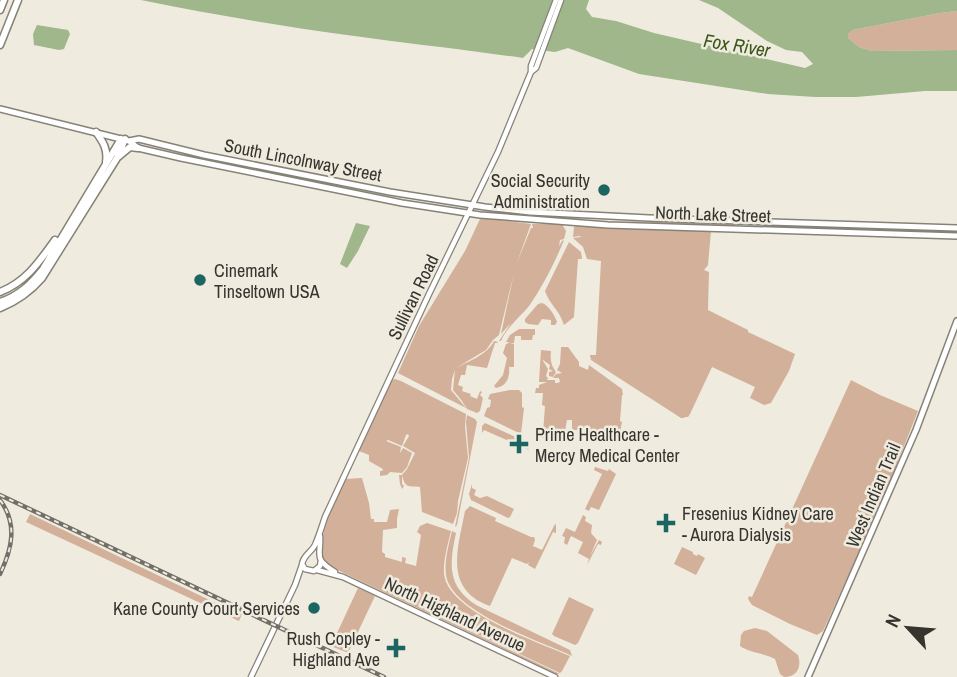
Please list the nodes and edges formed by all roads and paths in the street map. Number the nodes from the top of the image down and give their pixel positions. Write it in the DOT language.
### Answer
graph roads {
  1 [pos="4,0"];
  2 [pos="18,0"];
  3 [pos="555,0"];
  4 [pos="561,0"];
  5 [pos="0,10"];
  6 [pos="0,46"];
  7 [pos="532,69"];
  8 [pos="0,109"];
  9 [pos="96,132"];
  10 [pos="125,140"];
  11 [pos="138,148"];
  12 [pos="117,158"];
  13 [pos="106,164"];
  14 [pos="83,202"];
  15 [pos="473,206"];
  16 [pos="469,214"];
  17 [pos="957,228"];
  18 [pos="957,236"];
  19 [pos="0,292"];
  20 [pos="0,305"];
  21 [pos="957,321"];
  22 [pos="320,535"];
  23 [pos="310,552"];
  24 [pos="320,558"];
  25 [pos="302,564"];
  26 [pos="314,571"];
  27 [pos="343,577"];
  28 [pos="296,585"];
  29 [pos="251,677"];
  30 [pos="555,677"];
  31 [pos="808,677"];
  1 -- 5 [label="highway"];
  2 -- 6 [label="highway"];
  3 -- 7 [label="street, Sullivan Road"];
  4 -- 7 [label="street, Sullivan Road"];
  7 -- 15 [label="street, Sullivan Road"];
  8 -- 9 [label="main road, South Lincolnway Street"];
  9 -- 10 [label="main road, South Lincolnway Street"];
  9 -- 13 [label="highway"];
  10 -- 11 [label="main road, South Lincolnway Street"];
  10 -- 12 [label="highway"];
  10 -- 13 [label="highway"];
  10 -- 15 [label="main road, South Lincolnway Street"];
  11 -- 12 [label="highway"];
  11 -- 16 [label="main road, South Lincolnway Street"];
  12 -- 20 [label="highway"];
  13 -- 14 [label="highway"];
  14 -- 19 [label="highway"];
  14 -- 20 [label="highway"];
  15 -- 16 [label="street, Sullivan Road"];
  15 -- 17 [label="main road, North Lake Street"];
  16 -- 18 [label="main road, North Lake Street"];
  16 -- 22 [label="street, Sullivan Road"];
  21 -- 31 [label="main road, West Indian Trail"];
  22 -- 23 [label="street, Sullivan Road"];
  22 -- 24 [label="street, Sullivan Road"];
  23 -- 24 [label="street"];
  23 -- 25 [label="street, Sullivan Road"];
  24 -- 26 [label="street, Sullivan Road"];
  24 -- 27 [label="street, North Highland Avenue"];
  25 -- 26 [label="street"];
  25 -- 28 [label="street, Sullivan Road"];
  26 -- 27 [label="street, North Highland Avenue"];
  26 -- 28 [label="street, Sullivan Road"];
  27 -- 30 [label="street, North Highland Avenue"];
  28 -- 29 [label="street, Sullivan Road"];
}
